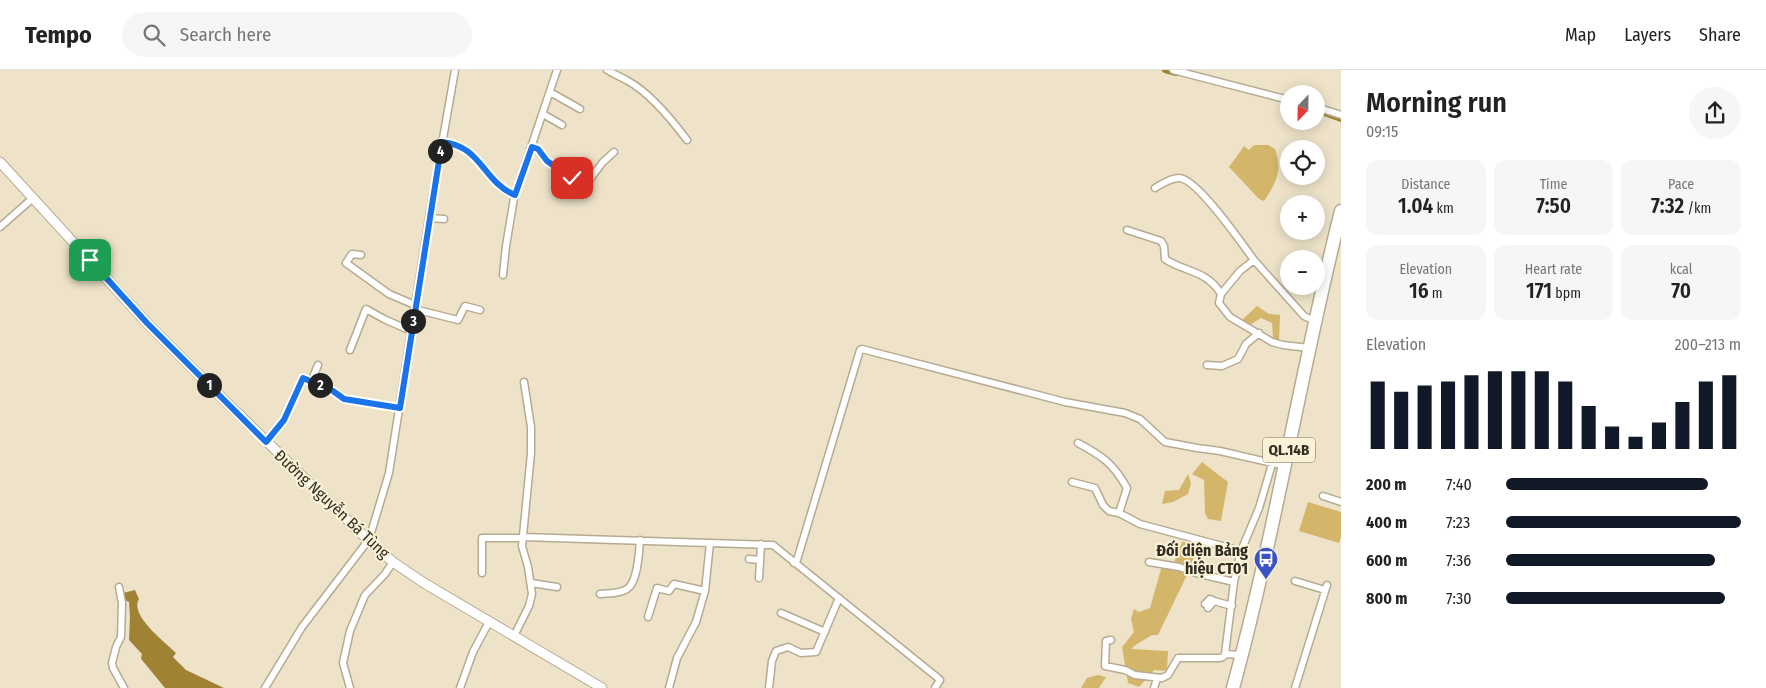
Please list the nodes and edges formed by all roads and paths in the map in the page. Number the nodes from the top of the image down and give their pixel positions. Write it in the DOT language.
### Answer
graph roads {
  1 [pos="455,70"];
  2 [pos="557,70"];
  3 [pos="607,70"];
  4 [pos="1173,70"];
  5 [pos="550,92"];
  6 [pos="1280,98"];
  7 [pos="580,109"];
  8 [pos="1325,110"];
  9 [pos="543,114"];
  10 [pos="1341,115"];
  11 [pos="562,125"];
  12 [pos="688,140"];
  13 [pos="442,142"];
  14 [pos="530,149"];
  15 [pos="614,152"];
  16 [pos="0,162"];
  17 [pos="1155,188"];
  18 [pos="515,195"];
  19 [pos="33,198"];
  20 [pos="1341,211"];
  21 [pos="429,218"];
  22 [pos="444,219"];
  23 [pos="0,227"];
  24 [pos="1127,230"];
  25 [pos="361,255"];
  26 [pos="1254,260"];
  27 [pos="503,275"];
  28 [pos="1221,294"];
  29 [pos="414,307"];
  30 [pos="480,310"];
  31 [pos="1315,321"];
  32 [pos="411,331"];
  33 [pos="1259,333"];
  34 [pos="1309,348"];
  35 [pos="350,350"];
  36 [pos="318,365"];
  37 [pos="1206,365"];
  38 [pos="311,382"];
  39 [pos="524,382"];
  40 [pos="400,408"];
  41 [pos="265,440"];
  42 [pos="1078,443"];
  43 [pos="1272,464"];
  44 [pos="1285,466"];
  45 [pos="1072,482"];
  46 [pos="1323,496"];
  47 [pos="1341,502"];
  48 [pos="1119,513"];
  49 [pos="522,537"];
  50 [pos="368,540"];
  51 [pos="640,540"];
  52 [pos="710,543"];
  53 [pos="762,544"];
  54 [pos="1241,551"];
  55 [pos="749,559"];
  56 [pos="760,560"];
  57 [pos="393,562"];
  58 [pos="1149,562"];
  59 [pos="794,563"];
  60 [pos="482,573"];
  61 [pos="759,578"];
  62 [pos="1295,580"];
  63 [pos="1234,582"];
  64 [pos="531,583"];
  65 [pos="119,587"];
  66 [pos="557,587"];
  67 [pos="705,591"];
  68 [pos="600,594"];
  69 [pos="839,598"];
  70 [pos="1207,606"];
  71 [pos="1232,606"];
  72 [pos="781,613"];
  73 [pos="648,617"];
  74 [pos="489,622"];
  75 [pos="825,632"];
  76 [pos="514,636"];
  77 [pos="1111,640"];
  78 [pos="1225,654"];
  79 [pos="1242,656"];
  80 [pos="1157,679"];
  81 [pos="124,688"];
  82 [pos="265,688"];
  83 [pos="350,688"];
  84 [pos="460,688"];
  85 [pos="602,688"];
  86 [pos="669,688"];
  87 [pos="769,688"];
  88 [pos="935,688"];
  89 [pos="1154,688"];
  90 [pos="1233,688"];
  91 [pos="1295,688"];
  1 -- 13 [label="street"];
  2 -- 5 [label="street"];
  3 -- 12 [label="street"];
  4 -- 6 [label="street"];
  5 -- 7 [label="street"];
  5 -- 9 [label="street"];
  8 -- 10 [label="street"];
  9 -- 11 [label="street"];
  9 -- 14 [label="street"];
  13 -- 18 [label="street"];
  13 -- 21 [label="street"];
  14 -- 15 [label="street"];
  14 -- 18 [label="street"];
  16 -- 19 [label="main road, Đường Nguyễn Bá Tùng"];
  17 -- 26 [label="street"];
  18 -- 27 [label="street"];
  19 -- 23 [label="street"];
  19 -- 41 [label="main road, Đường Nguyễn Bá Tùng"];
  20 -- 31 [label="highway, QL.14B"];
  21 -- 22 [label="street"];
  21 -- 29 [label="street"];
  24 -- 28 [label="street"];
  25 -- 29 [label="street"];
  26 -- 28 [label="street"];
  26 -- 31 [label="street"];
  28 -- 33 [label="street"];
  29 -- 30 [label="street"];
  29 -- 32 [label="street"];
  31 -- 34 [label="highway, QL.14B"];
  32 -- 35 [label="street"];
  32 -- 40 [label="street"];
  33 -- 34 [label="street"];
  33 -- 37 [label="street"];
  34 -- 44 [label="highway, QL.14B"];
  36 -- 38 [label="street"];
  38 -- 40 [label="street"];
  38 -- 41 [label="street"];
  39 -- 49 [label="street"];
  40 -- 50 [label="street"];
  41 -- 50 [label="main road, Đường Nguyễn Bá Tùng"];
  42 -- 48 [label="street"];
  43 -- 44 [label="street"];
  43 -- 54 [label="street"];
  43 -- 59 [label="street"];
  44 -- 79 [label="highway, QL.14B"];
  45 -- 48 [label="street"];
  46 -- 47 [label="street"];
  48 -- 54 [label="street"];
  49 -- 51 [label="street"];
  49 -- 60 [label="street"];
  49 -- 64 [label="street"];
  50 -- 57 [label="main road, Đường Nguyễn Bá Tùng"];
  50 -- 82 [label="street"];
  51 -- 52 [label="street"];
  51 -- 68 [label="street"];
  52 -- 53 [label="street"];
  52 -- 67 [label="street"];
  53 -- 56 [label="street"];
  53 -- 59 [label="street"];
  54 -- 63 [label="street"];
  55 -- 56 [label="street"];
  56 -- 61 [label="street"];
  57 -- 74 [label="main road, Đường Nguyễn Bá Tùng"];
  57 -- 83 [label="street"];
  58 -- 63 [label="street"];
  59 -- 69 [label="street"];
  62 -- 91 [label="street"];
  63 -- 71 [label="street"];
  64 -- 66 [label="street"];
  64 -- 76 [label="street"];
  65 -- 81 [label="street"];
  67 -- 73 [label="street"];
  67 -- 86 [label="street"];
  69 -- 75 [label="street"];
  69 -- 88 [label="street"];
  70 -- 71 [label="street"];
  71 -- 78 [label="street"];
  72 -- 75 [label="street"];
  74 -- 76 [label="main road, Đường Nguyễn Bá Tùng"];
  74 -- 84 [label="street"];
  75 -- 87 [label="street"];
  76 -- 85 [label="main road, Đường Nguyễn Bá Tùng"];
  77 -- 80 [label="street"];
  78 -- 79 [label="street"];
  78 -- 80 [label="street"];
  79 -- 90 [label="highway, QL.14B"];
  80 -- 89 [label="street"];
}
